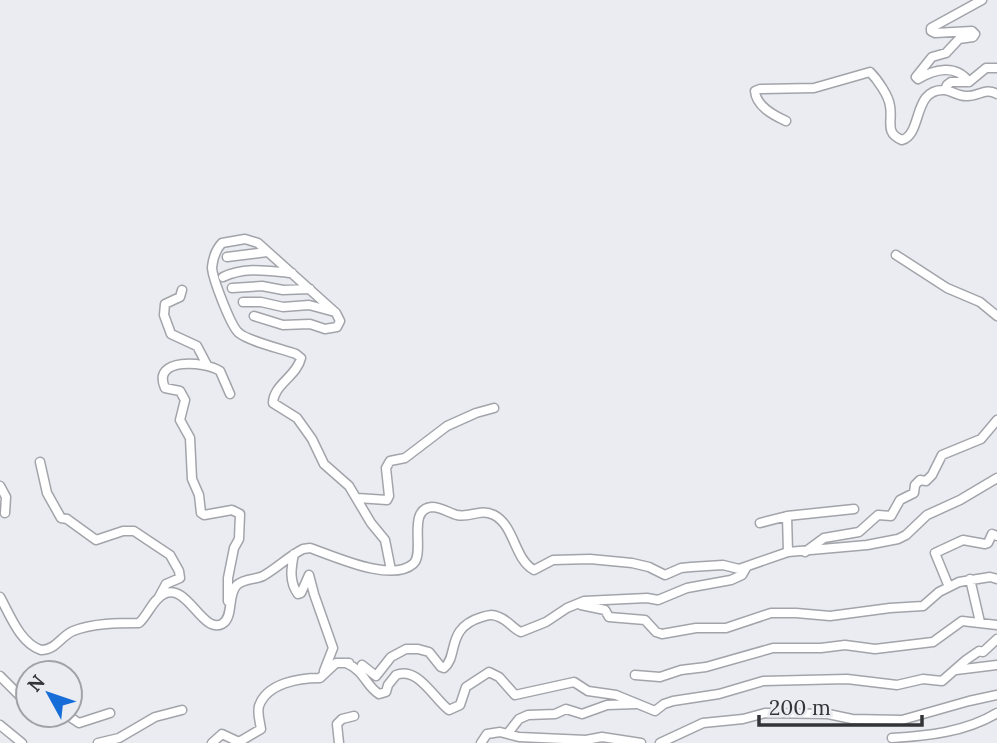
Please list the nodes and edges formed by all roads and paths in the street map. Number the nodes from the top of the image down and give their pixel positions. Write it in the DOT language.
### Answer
graph roads {
  1 [pos="982,0"];
  2 [pos="997,68"];
  3 [pos="969,82"];
  4 [pos="946,90"];
  5 [pos="997,94"];
  6 [pos="786,121"];
  7 [pos="267,252"];
  8 [pos="896,255"];
  9 [pos="227,257"];
  10 [pos="292,273"];
  11 [pos="223,277"];
  12 [pos="232,288"];
  13 [pos="310,289"];
  14 [pos="182,290"];
  15 [pos="243,302"];
  16 [pos="335,312"];
  17 [pos="254,316"];
  18 [pos="997,316"];
  19 [pos="208,365"];
  20 [pos="230,394"];
  21 [pos="494,408"];
  22 [pos="997,420"];
  23 [pos="40,462"];
  24 [pos="997,478"];
  25 [pos="0,486"];
  26 [pos="357,498"];
  27 [pos="854,509"];
  28 [pos="5,513"];
  29 [pos="787,516"];
  30 [pos="760,523"];
  31 [pos="997,536"];
  32 [pos="788,552"];
  33 [pos="805,552"];
  34 [pos="294,554"];
  35 [pos="746,568"];
  36 [pos="391,570"];
  37 [pos="970,579"];
  38 [pos="997,579"];
  39 [pos="949,587"];
  40 [pos="0,597"];
  41 [pos="159,597"];
  42 [pos="571,606"];
  43 [pos="229,607"];
  44 [pos="980,622"];
  45 [pos="997,625"];
  46 [pos="997,639"];
  47 [pos="346,663"];
  48 [pos="997,665"];
  49 [pos="956,670"];
  50 [pos="635,675"];
  51 [pos="0,677"];
  52 [pos="321,677"];
  53 [pos="14,690"];
  54 [pos="997,695"];
  55 [pos="636,704"];
  56 [pos="182,710"];
  57 [pos="110,713"];
  58 [pos="997,713"];
  59 [pos="354,716"];
  60 [pos="84,721"];
  61 [pos="0,724"];
  62 [pos="508,733"];
  63 [pos="892,738"];
  64 [pos="22,743"];
  65 [pos="98,743"];
  66 [pos="212,743"];
  67 [pos="338,743"];
  68 [pos="481,743"];
  69 [pos="641,743"];
  70 [pos="660,743"];
  1 -- 3 [label="street"];
  2 -- 3 [label="street"];
  3 -- 4 [label="street"];
  4 -- 5 [label="street"];
  4 -- 6 [label="street"];
  7 -- 9 [label="street"];
  7 -- 10 [label="street"];
  7 -- 26 [label="street"];
  8 -- 18 [label="street"];
  10 -- 11 [label="street"];
  10 -- 13 [label="street"];
  12 -- 13 [label="street"];
  13 -- 16 [label="street"];
  14 -- 19 [label="street"];
  15 -- 16 [label="street"];
  16 -- 17 [label="street"];
  19 -- 20 [label="street"];
  19 -- 43 [label="street"];
  21 -- 26 [label="street"];
  22 -- 33 [label="street"];
  23 -- 41 [label="street"];
  24 -- 33 [label="street"];
  25 -- 28 [label="street"];
  26 -- 36 [label="street"];
  27 -- 29 [label="street"];
  29 -- 30 [label="street"];
  29 -- 32 [label="street"];
  31 -- 39 [label="street"];
  32 -- 33 [label="street"];
  32 -- 35 [label="street"];
  34 -- 36 [label="street"];
  34 -- 43 [label="street"];
  34 -- 52 [label="street"];
  35 -- 36 [label="street"];
  35 -- 42 [label="street"];
  37 -- 38 [label="street"];
  37 -- 39 [label="street"];
  37 -- 44 [label="street"];
  39 -- 42 [label="street"];
  40 -- 41 [label="street"];
  41 -- 43 [label="street"];
  42 -- 47 [label="street"];
  44 -- 45 [label="street"];
  44 -- 50 [label="street"];
  46 -- 49 [label="street"];
  47 -- 52 [label="street"];
  47 -- 55 [label="street"];
  48 -- 49 [label="street"];
  49 -- 55 [label="street"];
  51 -- 53 [label="street"];
  52 -- 66 [label="street"];
  54 -- 70 [label="street"];
  55 -- 62 [label="street"];
  56 -- 65 [label="street"];
  57 -- 60 [label="street"];
  58 -- 63 [label="street"];
  59 -- 67 [label="street"];
  61 -- 64 [label="street"];
  62 -- 68 [label="street"];
  62 -- 69 [label="street"];
}
